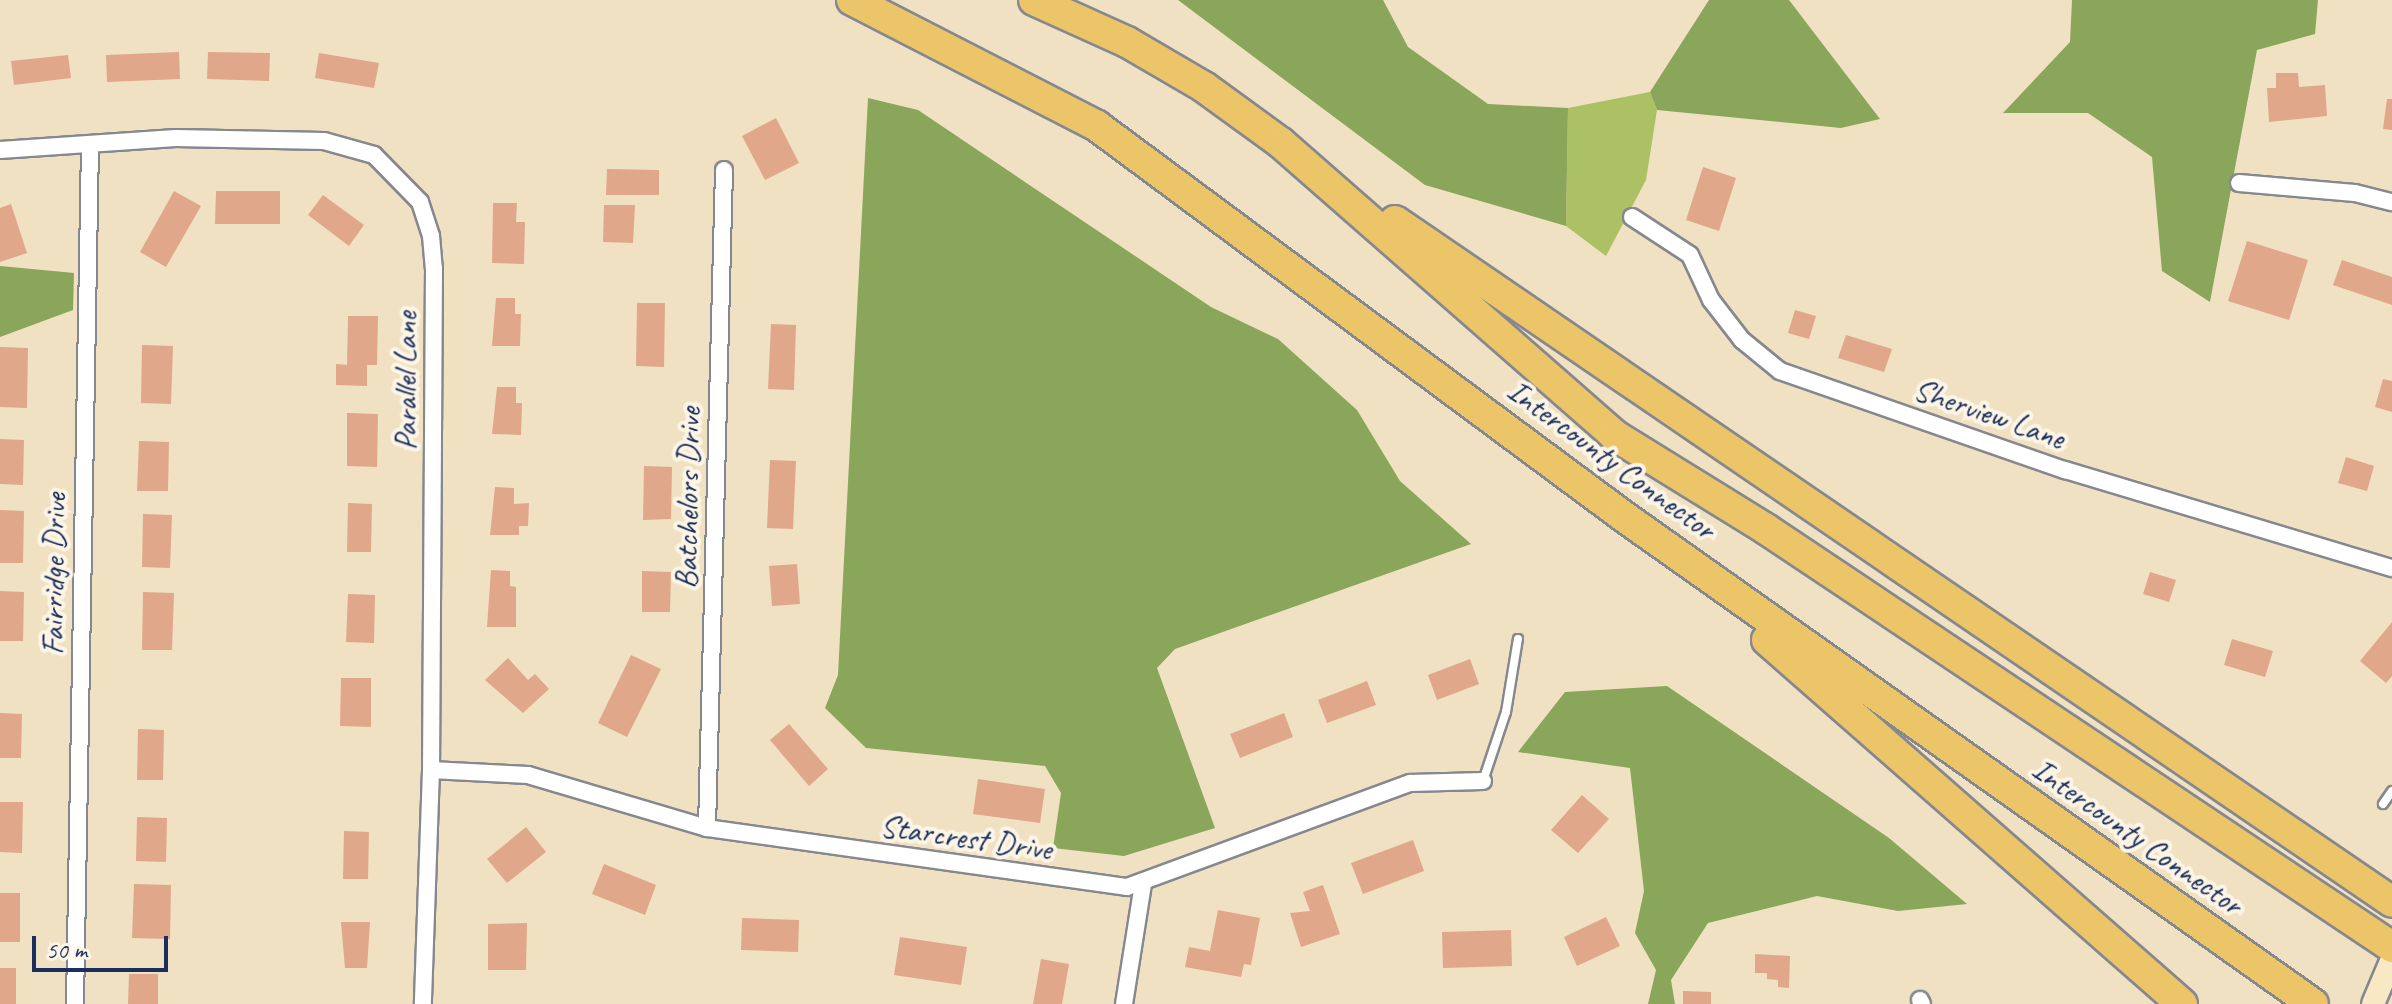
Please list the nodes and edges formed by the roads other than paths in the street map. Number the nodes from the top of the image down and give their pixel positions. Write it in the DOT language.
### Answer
graph roads {
  1 [pos="852,0"];
  2 [pos="1034,0"];
  3 [pos="1281,143"];
  4 [pos="90,145"];
  5 [pos="0,150"];
  6 [pos="724,170"];
  7 [pos="2239,183"];
  8 [pos="2392,202"];
  9 [pos="1632,217"];
  10 [pos="1623,516"];
  11 [pos="2392,568"];
  12 [pos="1518,639"];
  13 [pos="431,770"];
  14 [pos="1483,781"];
  15 [pos="2392,791"];
  16 [pos="2383,804"];
  17 [pos="707,828"];
  18 [pos="1143,884"];
  19 [pos="2392,902"];
  20 [pos="2392,947"];
  21 [pos="2392,959"];
  22 [pos="75,1004"];
  23 [pos="423,1004"];
  24 [pos="1124,1004"];
  25 [pos="2182,1004"];
  26 [pos="2313,1004"];
  27 [pos="2373,1004"];
  1 -- 10 [label="highway, Intercounty Connector"];
  2 -- 3 [label="highway, Intercounty Connector"];
  3 -- 19 [label="highway"];
  3 -- 20 [label="highway, Intercounty Connector"];
  4 -- 5 [label="street, Parallel Lane"];
  4 -- 13 [label="street, Parallel Lane"];
  4 -- 22 [label="street, Fairridge Drive"];
  6 -- 17 [label="street, Batchelors Drive"];
  7 -- 8 [label="street"];
  9 -- 11 [label="street, Sherview Lane"];
  10 -- 25 [label="highway"];
  10 -- 26 [label="highway, Intercounty Connector"];
  12 -- 14 [label="lane"];
  13 -- 17 [label="street, Starcrest Drive"];
  13 -- 23 [label="street, Parallel Lane"];
  14 -- 18 [label="street, Starcrest Drive"];
  15 -- 16 [label="lane"];
  17 -- 18 [label="street, Starcrest Drive"];
  18 -- 24 [label="street"];
  21 -- 27 [label="main road"];
}
